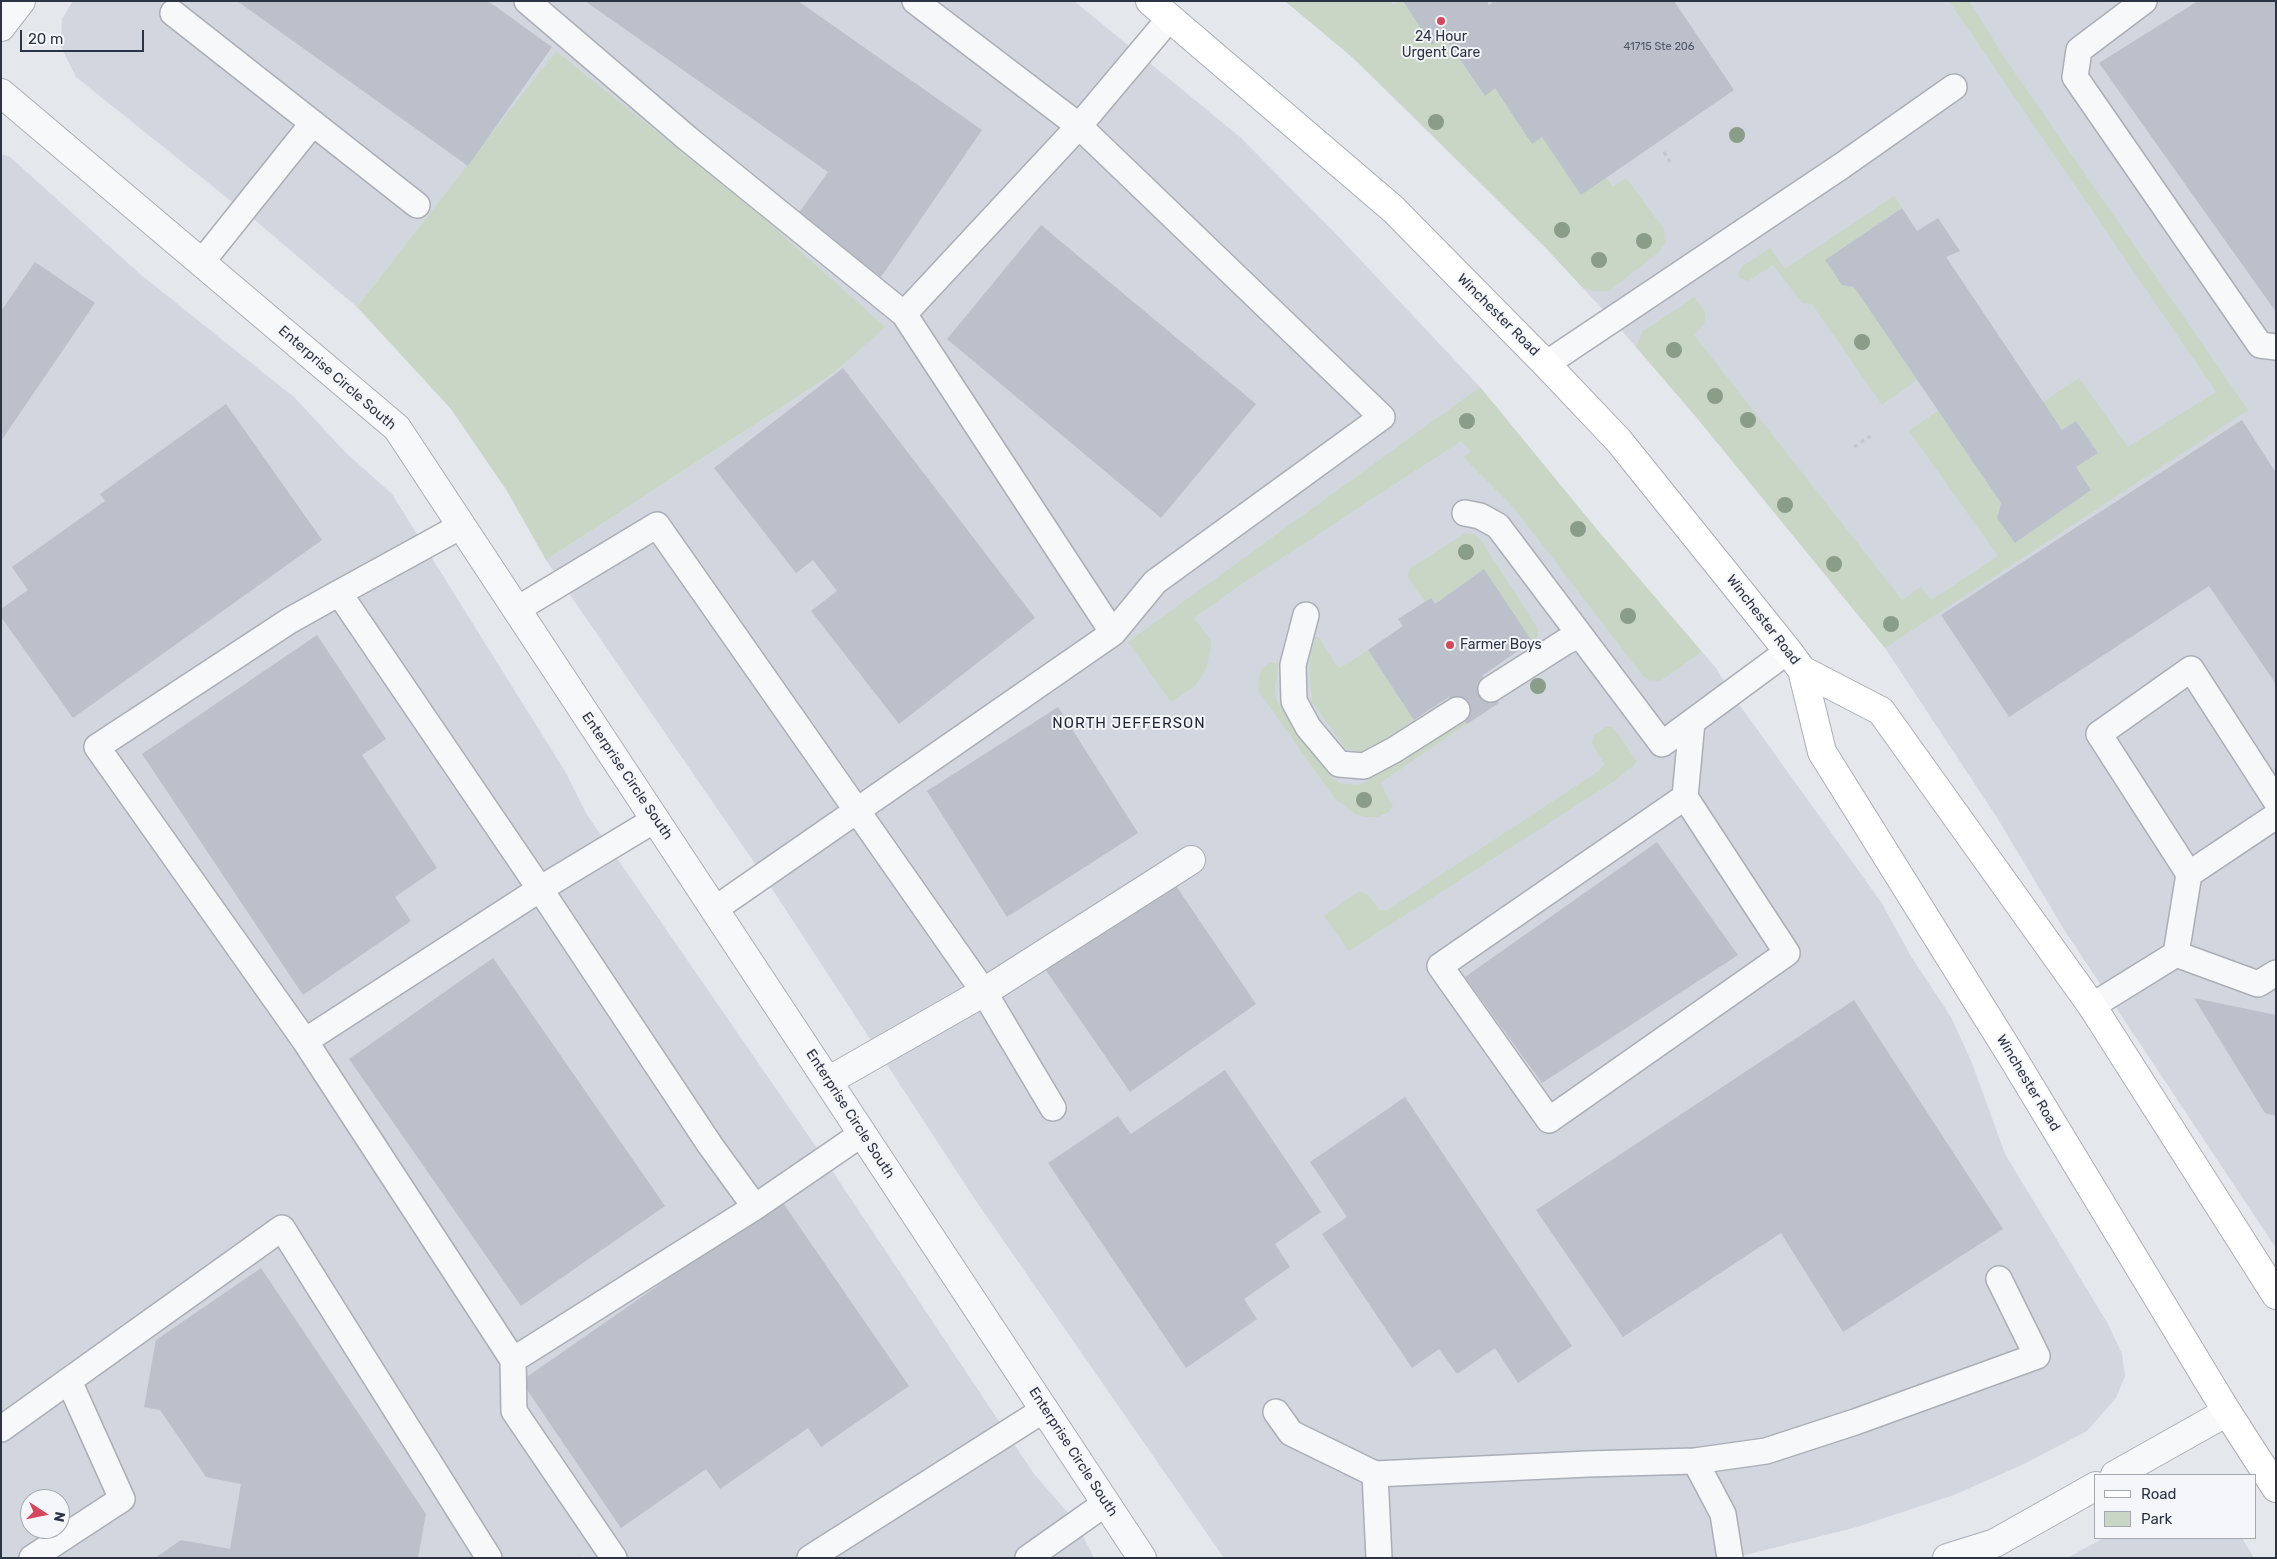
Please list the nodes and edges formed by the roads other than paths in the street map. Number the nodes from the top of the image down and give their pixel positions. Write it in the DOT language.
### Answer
graph roads {
  1 [pos="527,1"];
  2 [pos="916,1"];
  3 [pos="2144,1"];
  4 [pos="1160,10"];
  5 [pos="173,13"];
  6 [pos="1954,87"];
  7 [pos="1,93"];
  8 [pos="313,123"];
  9 [pos="1079,126"];
  10 [pos="417,205"];
  11 [pos="201,263"];
  12 [pos="904,314"];
  13 [pos="2276,347"];
  14 [pos="1546,364"];
  15 [pos="1465,513"];
  16 [pos="461,526"];
  17 [pos="339,594"];
  18 [pos="516,610"];
  19 [pos="1306,615"];
  20 [pos="1113,633"];
  21 [pos="1580,635"];
  22 [pos="1795,661"];
  23 [pos="1491,689"];
  24 [pos="1457,710"];
  25 [pos="1692,722"];
  26 [pos="1685,796"];
  27 [pos="2276,801"];
  28 [pos="858,810"];
  29 [pos="2276,816"];
  30 [pos="656,819"];
  31 [pos="1191,860"];
  32 [pos="2189,874"];
  33 [pos="540,889"];
  34 [pos="715,909"];
  35 [pos="2176,954"];
  36 [pos="2276,973"];
  37 [pos="984,992"];
  38 [pos="2092,1006"];
  39 [pos="305,1041"];
  40 [pos="828,1081"];
  41 [pos="1052,1108"];
  42 [pos="863,1133"];
  43 [pos="755,1207"];
  44 [pos="1999,1279"];
  45 [pos="2276,1295"];
  46 [pos="514,1360"];
  47 [pos="69,1380"];
  48 [pos="1045,1409"];
  49 [pos="1276,1412"];
  50 [pos="2228,1412"];
  51 [pos="1,1429"];
  52 [pos="1695,1461"];
  53 [pos="1375,1474"];
  54 [pos="2117,1474"];
  55 [pos="2094,1487"];
  56 [pos="2276,1488"];
  57 [pos="1106,1503"];
  58 [pos="32,1558"];
  59 [pos="488,1558"];
  60 [pos="614,1558"];
  61 [pos="810,1558"];
  62 [pos="1028,1558"];
  63 [pos="1142,1558"];
  64 [pos="1378,1558"];
  65 [pos="1730,1558"];
  66 [pos="1947,1558"];
  1 -- 12 [label="lane"];
  2 -- 9 [label="lane"];
  3 -- 13 [label="lane"];
  4 -- 9 [label="lane"];
  4 -- 14 [label="main road, Winchester Road"];
  5 -- 8 [label="lane"];
  6 -- 14 [label="lane"];
  7 -- 11 [label="street, Enterprise Circle South"];
  8 -- 10 [label="lane"];
  8 -- 11 [label="lane"];
  9 -- 12 [label="lane"];
  9 -- 20 [label="lane"];
  11 -- 16 [label="street, Enterprise Circle South"];
  12 -- 20 [label="lane"];
  14 -- 22 [label="main road, Winchester Road"];
  15 -- 21 [label="lane"];
  16 -- 17 [label="lane"];
  16 -- 18 [label="street, Enterprise Circle South"];
  17 -- 33 [label="lane"];
  17 -- 39 [label="lane"];
  18 -- 28 [label="lane"];
  18 -- 30 [label="street, Enterprise Circle South"];
  19 -- 24 [label="lane"];
  20 -- 28 [label="lane"];
  21 -- 23 [label="lane"];
  21 -- 25 [label="lane"];
  22 -- 25 [label="lane"];
  22 -- 38 [label="main road, Winchester Road"];
  22 -- 50 [label="main road, Winchester Road"];
  25 -- 26 [label="lane"];
  26 -- 26 [label="lane"];
  27 -- 32 [label="lane"];
  28 -- 34 [label="lane"];
  28 -- 37 [label="lane"];
  29 -- 32 [label="lane"];
  30 -- 33 [label="lane"];
  30 -- 34 [label="street, Enterprise Circle South"];
  31 -- 37 [label="street"];
  32 -- 35 [label="lane"];
  33 -- 39 [label="lane"];
  33 -- 43 [label="lane"];
  34 -- 40 [label="street, Enterprise Circle South"];
  35 -- 36 [label="lane"];
  35 -- 38 [label="lane"];
  37 -- 40 [label="street"];
  37 -- 41 [label="lane"];
  38 -- 45 [label="main road, Winchester Road"];
  39 -- 46 [label="lane"];
  40 -- 42 [label="street, Enterprise Circle South"];
  42 -- 43 [label="lane"];
  42 -- 48 [label="street, Enterprise Circle South"];
  43 -- 46 [label="lane"];
  44 -- 52 [label="lane"];
  46 -- 60 [label="lane"];
  47 -- 51 [label="lane"];
  47 -- 58 [label="lane"];
  47 -- 59 [label="lane"];
  48 -- 57 [label="street, Enterprise Circle South"];
  48 -- 61 [label="lane"];
  49 -- 53 [label="lane"];
  50 -- 54 [label="street"];
  50 -- 56 [label="main road, Winchester Road"];
  52 -- 53 [label="lane"];
  52 -- 65 [label="lane"];
  53 -- 64 [label="lane"];
  55 -- 66 [label="street"];
  57 -- 62 [label="lane"];
  57 -- 63 [label="street, Enterprise Circle South"];
}
